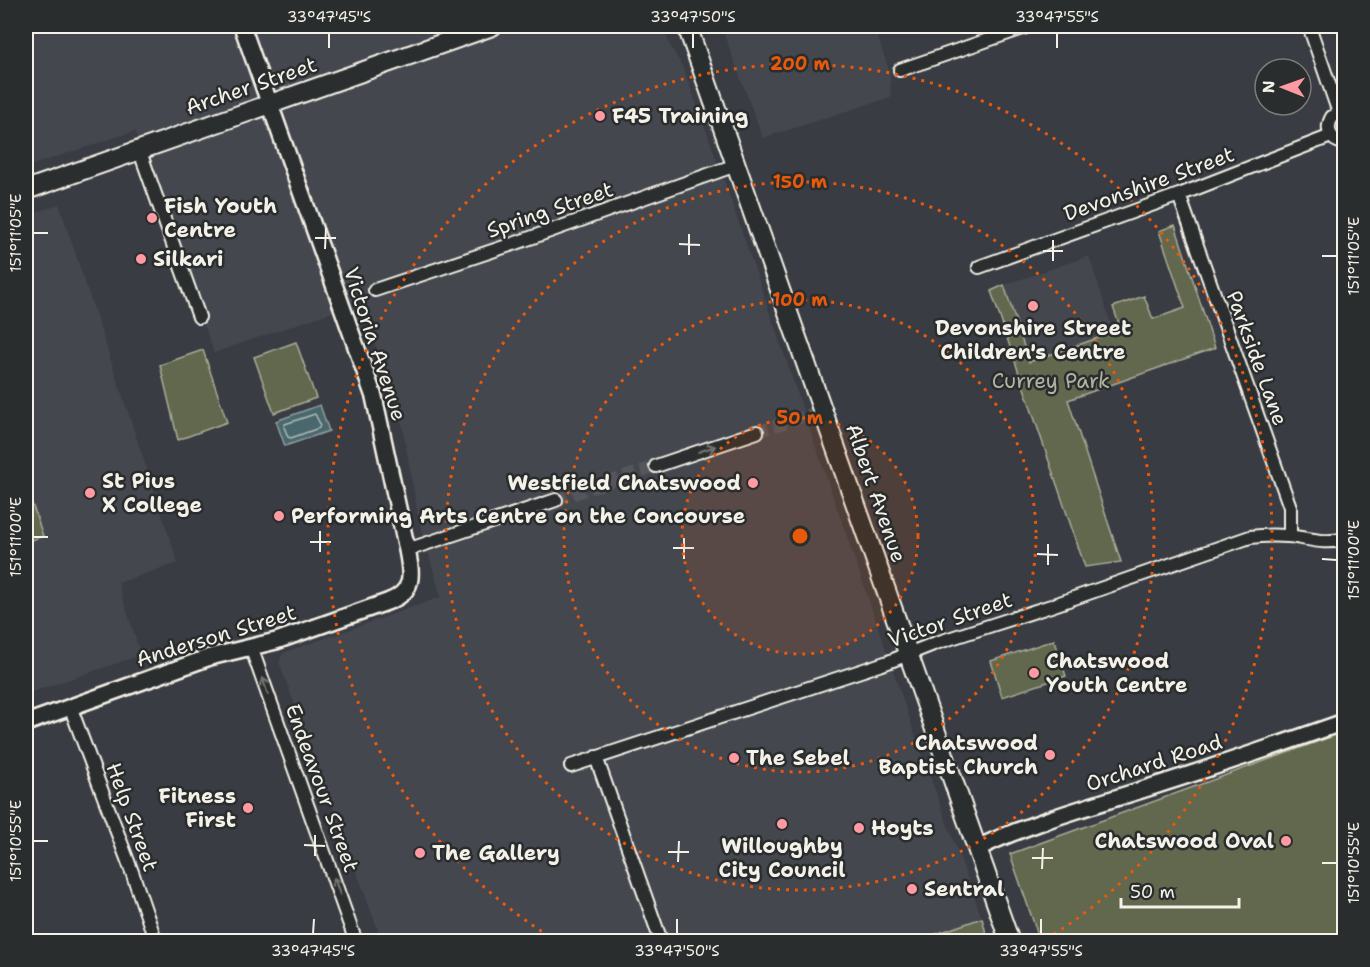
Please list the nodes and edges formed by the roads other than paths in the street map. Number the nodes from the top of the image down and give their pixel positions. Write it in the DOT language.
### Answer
graph roads {
  1 [pos="242,26"];
  2 [pos="492,26"];
  3 [pos="687,26"];
  4 [pos="1029,26"];
  5 [pos="1309,26"];
  6 [pos="900,70"];
  7 [pos="270,103"];
  8 [pos="1342,112"];
  9 [pos="1331,136"];
  10 [pos="1344,143"];
  11 [pos="139,150"];
  12 [pos="736,165"];
  13 [pos="26,190"];
  14 [pos="1179,195"];
  15 [pos="979,267"];
  16 [pos="375,290"];
  17 [pos="199,317"];
  18 [pos="757,432"];
  19 [pos="656,466"];
  20 [pos="556,500"];
  21 [pos="1290,536"];
  22 [pos="1344,539"];
  23 [pos="407,550"];
  24 [pos="410,580"];
  25 [pos="251,647"];
  26 [pos="909,654"];
  27 [pos="70,706"];
  28 [pos="1344,722"];
  29 [pos="26,723"];
  30 [pos="596,757"];
  31 [pos="571,766"];
  32 [pos="978,848"];
  33 [pos="660,938"];
  34 [pos="156,942"];
  35 [pos="357,942"];
  36 [pos="1010,942"];
  1 -- 7 [label="street, Victoria Avenue"];
  2 -- 7 [label="main road, Archer Street"];
  3 -- 12 [label="main road, Albert Avenue"];
  4 -- 6 [label="street"];
  5 -- 8 [label="street"];
  7 -- 11 [label="main road, Archer Street"];
  7 -- 23 [label="street, Victoria Avenue"];
  8 -- 9 [label="street"];
  9 -- 10 [label="street"];
  9 -- 14 [label="street, Devonshire Street"];
  11 -- 13 [label="main road, Archer Street"];
  11 -- 17 [label="street"];
  12 -- 16 [label="street, Spring Street"];
  12 -- 26 [label="main road, Albert Avenue"];
  14 -- 15 [label="street, Devonshire Street"];
  14 -- 21 [label="street, Parkside Lane"];
  19 -- 18 [label="street, one-way"];
  20 -- 23 [label="street"];
  21 -- 22 [label="street, Victor Street"];
  21 -- 26 [label="street, Victor Street"];
  23 -- 24 [label="street, Victoria Avenue"];
  24 -- 25 [label="street, Anderson Street"];
  25 -- 27 [label="street, Anderson Street"];
  35 -- 25 [label="street, Endeavour Street, one-way"];
  26 -- 30 [label="street, Victor Street"];
  26 -- 32 [label="main road, Albert Avenue"];
  27 -- 29 [label="street, Anderson Street"];
  27 -- 34 [label="street, Help Street"];
  28 -- 32 [label="street, Orchard Road"];
  30 -- 31 [label="street, Victor Street"];
  30 -- 33 [label="street"];
  32 -- 36 [label="main road, Albert Avenue"];
}
